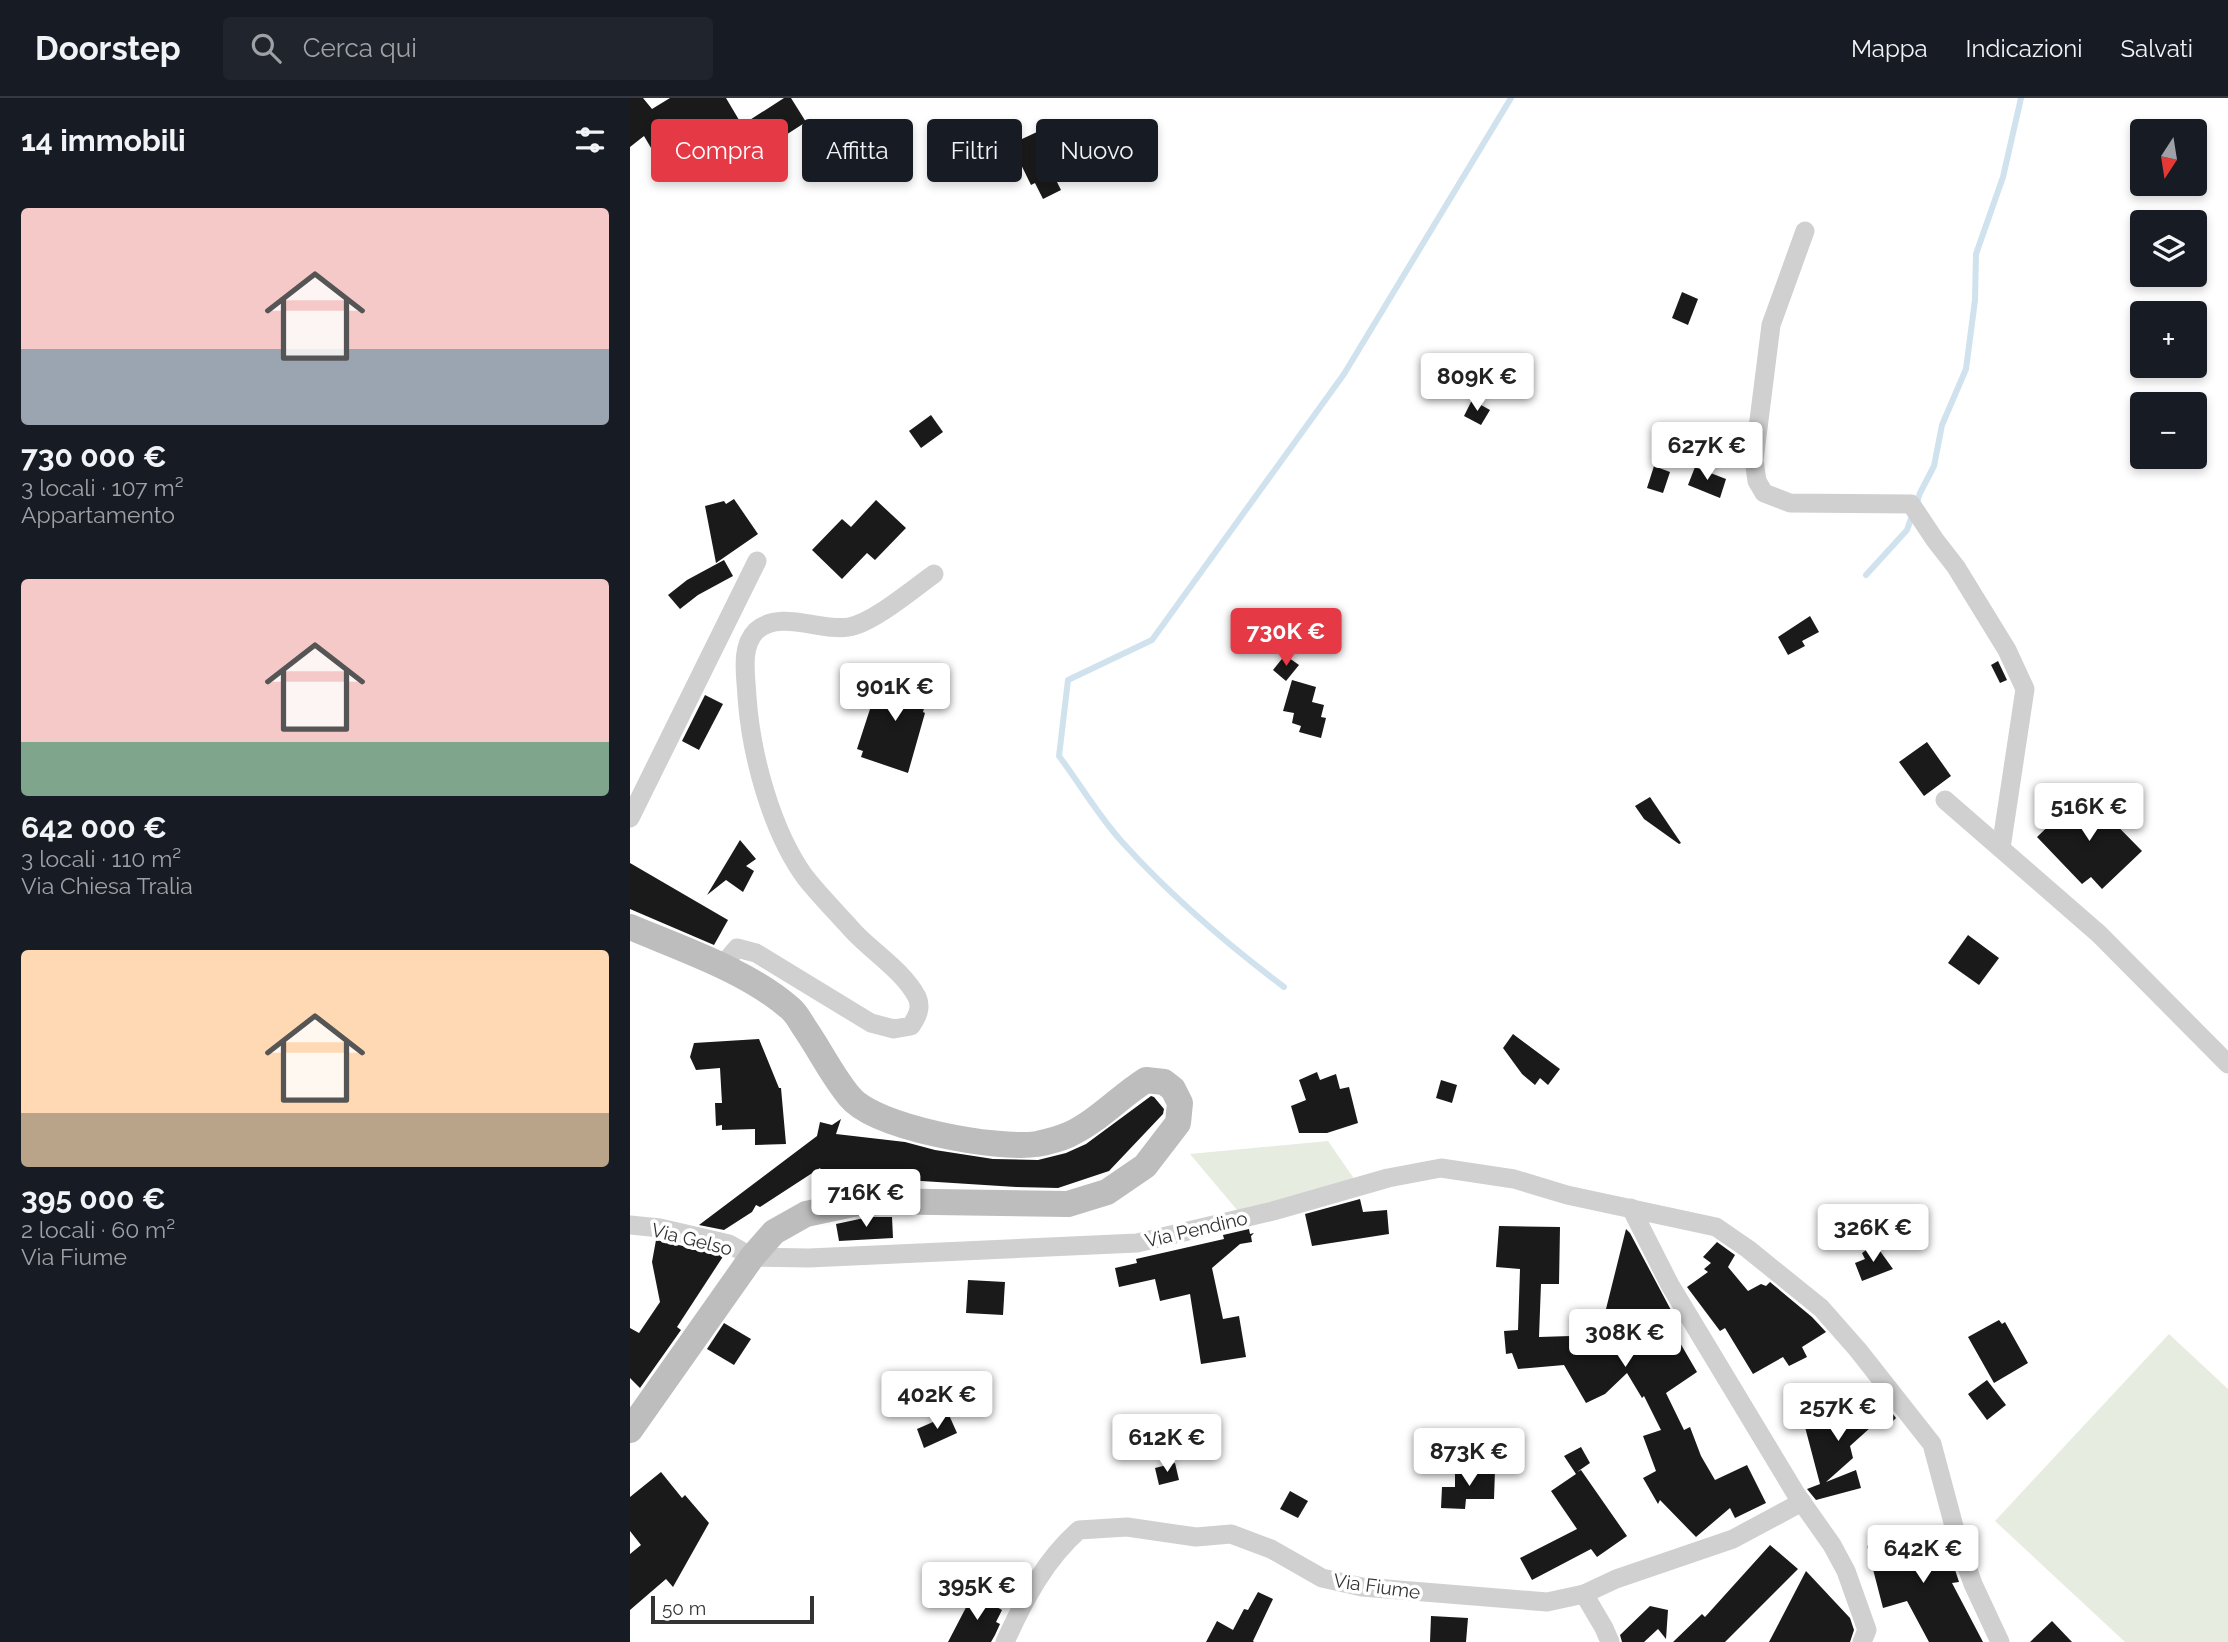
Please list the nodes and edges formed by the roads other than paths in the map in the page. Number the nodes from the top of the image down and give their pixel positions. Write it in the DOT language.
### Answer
graph roads {
  1 [pos="1805,231"];
  2 [pos="757,561"];
  3 [pos="934,574"];
  4 [pos="1945,800"];
  5 [pos="630,818"];
  6 [pos="2001,848"];
  7 [pos="630,927"];
  8 [pos="721,967"];
  9 [pos="2228,1064"];
  10 [pos="1631,1208"];
  11 [pos="630,1226"];
  12 [pos="752,1257"];
  13 [pos="630,1430"];
  14 [pos="1802,1502"];
  15 [pos="1584,1594"];
  16 [pos="1005,1642"];
  17 [pos="1610,1642"];
  18 [pos="1862,1642"];
  19 [pos="2000,1642"];
  1 -- 6 [label="street"];
  2 -- 5 [label="street"];
  3 -- 8 [label="street"];
  4 -- 6 [label="street"];
  6 -- 9 [label="street"];
  7 -- 8 [label="main road"];
  8 -- 12 [label="main road"];
  10 -- 12 [label="street, Via Pendino"];
  10 -- 14 [label="street"];
  10 -- 19 [label="street, Via Pendino"];
  11 -- 12 [label="street, Via Gelso"];
  12 -- 13 [label="main road"];
  14 -- 15 [label="street, Via Fiume"];
  14 -- 18 [label="street"];
  15 -- 16 [label="street, Via Fiume"];
  15 -- 17 [label="street"];
}
